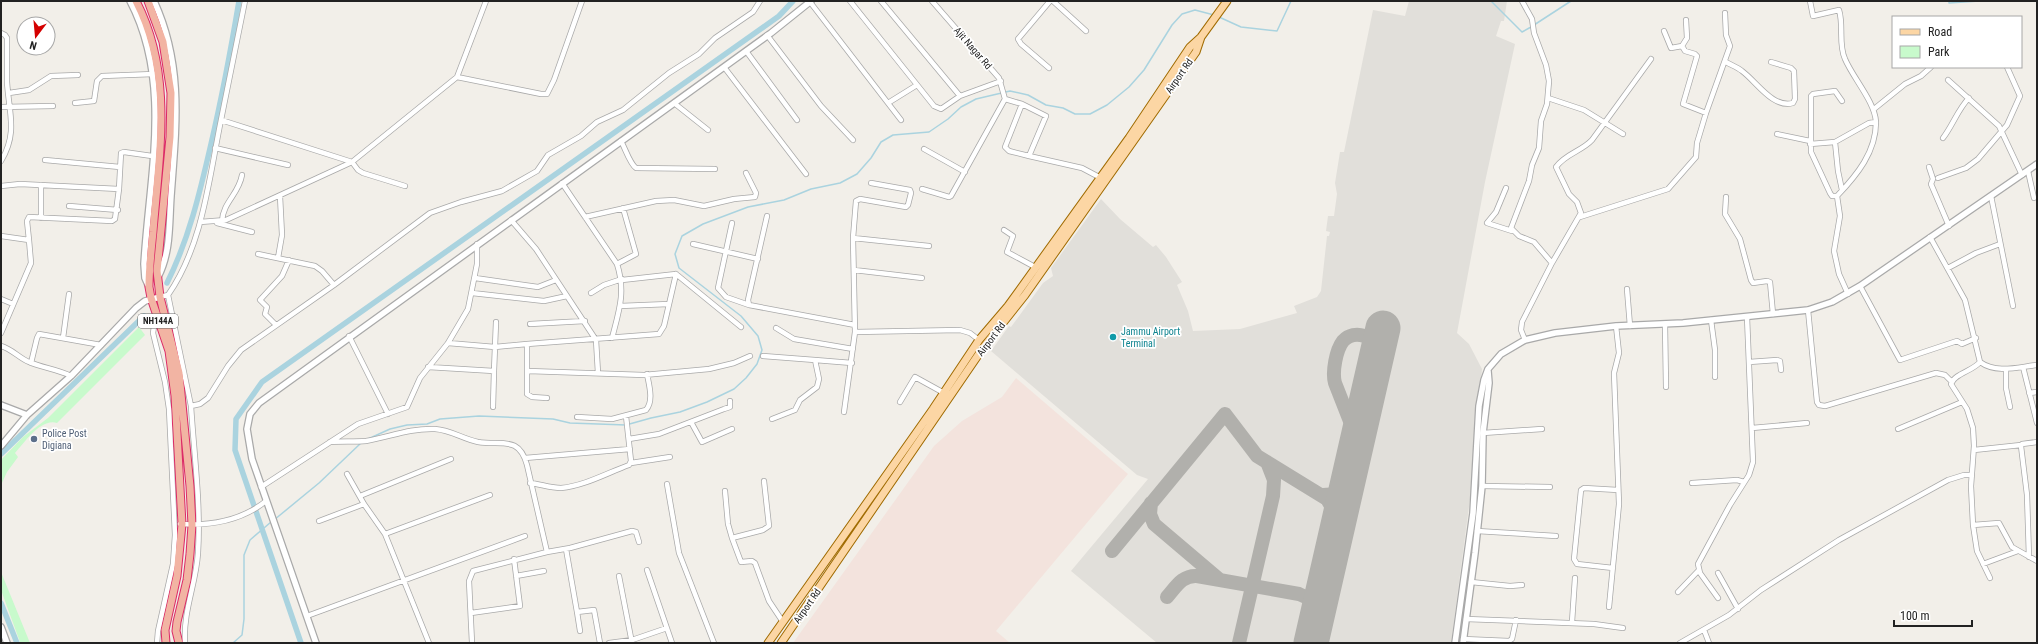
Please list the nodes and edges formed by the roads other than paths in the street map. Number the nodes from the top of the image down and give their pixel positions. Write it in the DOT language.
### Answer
graph roads {
  1 [pos="130,1"];
  2 [pos="136,1"];
  3 [pos="148,1"];
  4 [pos="154,1"];
  5 [pos="245,1"];
  6 [pos="486,1"];
  7 [pos="582,1"];
  8 [pos="752,1"];
  9 [pos="811,1"];
  10 [pos="850,1"];
  11 [pos="881,1"];
  12 [pos="932,1"];
  13 [pos="1052,1"];
  14 [pos="1227,1"];
  15 [pos="1522,1"];
  16 [pos="1810,1"];
  17 [pos="759,2"];
  18 [pos="1725,13"];
  19 [pos="1686,20"];
  20 [pos="1086,31"];
  21 [pos="1664,31"];
  22 [pos="1,33"];
  23 [pos="1203,34"];
  24 [pos="767,35"];
  25 [pos="1682,46"];
  26 [pos="746,51"];
  27 [pos="154,59"];
  28 [pos="1651,60"];
  29 [pos="1726,62"];
  30 [pos="1771,62"];
  31 [pos="724,66"];
  32 [pos="1049,68"];
  33 [pos="1930,68"];
  34 [pos="2007,68"];
  35 [pos="156,74"];
  36 [pos="78,75"];
  37 [pos="457,77"];
  38 [pos="1948,80"];
  39 [pos="1001,83"];
  40 [pos="917,85"];
  41 [pos="9,93"];
  42 [pos="960,96"];
  43 [pos="1005,98"];
  44 [pos="1548,98"];
  45 [pos="1969,98"];
  46 [pos="1842,101"];
  47 [pos="75,103"];
  48 [pos="674,103"];
  49 [pos="888,103"];
  50 [pos="1022,104"];
  51 [pos="53,106"];
  52 [pos="1,107"];
  53 [pos="11,108"];
  54 [pos="1874,109"];
  55 [pos="1706,113"];
  56 [pos="221,120"];
  57 [pos="797,120"];
  58 [pos="901,120"];
  59 [pos="1606,122"];
  60 [pos="1876,122"];
  61 [pos="708,130"];
  62 [pos="2002,132"];
  63 [pos="1623,134"];
  64 [pos="1777,134"];
  65 [pos="1943,138"];
  66 [pos="853,140"];
  67 [pos="621,141"];
  68 [pos="1810,142"];
  69 [pos="1835,142"];
  70 [pos="216,148"];
  71 [pos="924,149"];
  72 [pos="152,156"];
  73 [pos="1029,156"];
  74 [pos="45,160"];
  75 [pos="1,161"];
  76 [pos="352,162"];
  77 [pos="2037,164"];
  78 [pos="288,165"];
  79 [pos="155,166"];
  80 [pos="120,167"];
  81 [pos="1929,167"];
  82 [pos="715,169"];
  83 [pos="2028,171"];
  84 [pos="965,172"];
  85 [pos="746,173"];
  86 [pos="242,174"];
  87 [pos="806,174"];
  88 [pos="2022,175"];
  89 [pos="1100,177"];
  90 [pos="1938,178"];
  91 [pos="562,183"];
  92 [pos="871,183"];
  93 [pos="41,185"];
  94 [pos="1,186"];
  95 [pos="405,186"];
  96 [pos="1506,188"];
  97 [pos="119,189"];
  98 [pos="922,189"];
  99 [pos="1842,190"];
  100 [pos="280,196"];
  101 [pos="1837,196"];
  102 [pos="1992,196"];
  103 [pos="1726,197"];
  104 [pos="2034,198"];
  105 [pos="69,206"];
  106 [pos="624,208"];
  107 [pos="118,210"];
  108 [pos="585,216"];
  109 [pos="767,216"];
  110 [pos="1580,217"];
  111 [pos="41,218"];
  112 [pos="511,220"];
  113 [pos="222,221"];
  114 [pos="200,222"];
  115 [pos="213,222"];
  116 [pos="732,223"];
  117 [pos="1949,226"];
  118 [pos="1004,230"];
  119 [pos="1512,231"];
  120 [pos="252,232"];
  121 [pos="1,236"];
  122 [pos="1930,237"];
  123 [pos="853,238"];
  124 [pos="29,240"];
  125 [pos="477,244"];
  126 [pos="693,244"];
  127 [pos="2000,244"];
  128 [pos="929,246"];
  129 [pos="725,252"];
  130 [pos="258,254"];
  131 [pos="278,258"];
  132 [pos="758,259"];
  133 [pos="289,260"];
  134 [pos="1552,263"];
  135 [pos="617,264"];
  136 [pos="1036,267"];
  137 [pos="1948,268"];
  138 [pos="854,270"];
  139 [pos="676,274"];
  140 [pos="157,278"];
  141 [pos="475,278"];
  142 [pos="922,278"];
  143 [pos="622,279"];
  144 [pos="556,280"];
  145 [pos="334,286"];
  146 [pos="1860,286"];
  147 [pos="1627,289"];
  148 [pos="472,293"];
  149 [pos="591,293"];
  150 [pos="69,294"];
  151 [pos="1848,294"];
  152 [pos="168,295"];
  153 [pos="567,296"];
  154 [pos="160,297"];
  155 [pos="151,298"];
  156 [pos="1,299"];
  157 [pos="13,304"];
  158 [pos="669,304"];
  159 [pos="749,305"];
  160 [pos="620,306"];
  161 [pos="2013,306"];
  162 [pos="1808,310"];
  163 [pos="156,313"];
  164 [pos="1773,314"];
  165 [pos="1747,317"];
  166 [pos="1711,320"];
  167 [pos="585,321"];
  168 [pos="496,322"];
  169 [pos="530,324"];
  170 [pos="1665,324"];
  171 [pos="276,325"];
  172 [pos="855,325"];
  173 [pos="1616,326"];
  174 [pos="1630,326"];
  175 [pos="741,327"];
  176 [pos="776,328"];
  177 [pos="855,332"];
  178 [pos="1,334"];
  179 [pos="349,336"];
  180 [pos="63,338"];
  181 [pos="612,338"];
  182 [pos="1976,338"];
  183 [pos="596,340"];
  184 [pos="979,340"];
  185 [pos="1525,340"];
  186 [pos="448,343"];
  187 [pos="527,344"];
  188 [pos="101,345"];
  189 [pos="1,346"];
  190 [pos="495,347"];
  191 [pos="853,348"];
  192 [pos="750,356"];
  193 [pos="763,356"];
  194 [pos="815,360"];
  195 [pos="1749,362"];
  196 [pos="1980,362"];
  197 [pos="31,363"];
  198 [pos="852,363"];
  199 [pos="2037,365"];
  200 [pos="428,367"];
  201 [pos="2023,367"];
  202 [pos="1488,369"];
  203 [pos="2006,369"];
  204 [pos="1781,370"];
  205 [pos="494,371"];
  206 [pos="528,371"];
  207 [pos="598,373"];
  208 [pos="647,374"];
  209 [pos="71,376"];
  210 [pos="1715,377"];
  211 [pos="1952,382"];
  212 [pos="1666,386"];
  213 [pos="2037,392"];
  214 [pos="944,393"];
  215 [pos="2029,393"];
  216 [pos="547,398"];
  217 [pos="730,401"];
  218 [pos="900,402"];
  219 [pos="1962,402"];
  220 [pos="1,405"];
  221 [pos="192,406"];
  222 [pos="493,407"];
  223 [pos="2010,408"];
  224 [pos="844,412"];
  225 [pos="388,414"];
  226 [pos="27,415"];
  227 [pos="577,417"];
  228 [pos="626,417"];
  229 [pos="772,419"];
  230 [pos="691,422"];
  231 [pos="1807,423"];
  232 [pos="2037,423"];
  233 [pos="1752,428"];
  234 [pos="732,429"];
  235 [pos="1542,429"];
  236 [pos="1898,429"];
  237 [pos="1483,434"];
  238 [pos="629,439"];
  239 [pos="330,442"];
  240 [pos="2037,442"];
  241 [pos="2021,445"];
  242 [pos="1,446"];
  243 [pos="630,449"];
  244 [pos="1974,450"];
  245 [pos="525,458"];
  246 [pos="670,458"];
  247 [pos="451,459"];
  248 [pos="631,463"];
  249 [pos="347,474"];
  250 [pos="1971,475"];
  251 [pos="764,481"];
  252 [pos="1744,482"];
  253 [pos="530,483"];
  254 [pos="667,484"];
  255 [pos="1692,484"];
  256 [pos="1482,486"];
  257 [pos="261,487"];
  258 [pos="1550,487"];
  259 [pos="1618,490"];
  260 [pos="725,491"];
  261 [pos="490,495"];
  262 [pos="360,496"];
  263 [pos="265,503"];
  264 [pos="364,504"];
  265 [pos="319,521"];
  266 [pos="179,524"];
  267 [pos="1973,524"];
  268 [pos="195,525"];
  269 [pos="1477,531"];
  270 [pos="385,534"];
  271 [pos="525,536"];
  272 [pos="1556,536"];
  273 [pos="732,538"];
  274 [pos="639,542"];
  275 [pos="566,549"];
  276 [pos="2018,551"];
  277 [pos="547,552"];
  278 [pos="2029,557"];
  279 [pos="514,559"];
  280 [pos="2037,561"];
  281 [pos="1983,564"];
  282 [pos="1613,568"];
  283 [pos="647,570"];
  284 [pos="1699,570"];
  285 [pos="544,571"];
  286 [pos="1718,573"];
  287 [pos="516,576"];
  288 [pos="619,576"];
  289 [pos="1575,578"];
  290 [pos="1990,578"];
  291 [pos="403,579"];
  292 [pos="1471,582"];
  293 [pos="1522,585"];
  294 [pos="1678,592"];
  295 [pos="1718,598"];
  296 [pos="1609,607"];
  297 [pos="1738,609"];
  298 [pos="577,612"];
  299 [pos="471,613"];
  300 [pos="307,616"];
  301 [pos="1466,619"];
  302 [pos="1516,620"];
  303 [pos="783,622"];
  304 [pos="1572,622"];
  305 [pos="1,627"];
  306 [pos="667,628"];
  307 [pos="1623,628"];
  308 [pos="1704,630"];
  309 [pos="580,631"];
  310 [pos="632,641"];
  311 [pos="1463,641"];
  312 [pos="7,643"];
  313 [pos="157,643"];
  314 [pos="166,643"];
  315 [pos="179,643"];
  316 [pos="185,643"];
  317 [pos="316,643"];
  318 [pos="429,643"];
  319 [pos="472,643"];
  320 [pos="600,643"];
  321 [pos="609,643"];
  322 [pos="672,643"];
  323 [pos="714,643"];
  324 [pos="768,643"];
  325 [pos="781,643"];
  326 [pos="1455,643"];
  327 [pos="1680,643"];
  328 [pos="1709,643"];
  1 -- 27 [label="street"];
  2 -- 27 [label="highway, NH144A"];
  3 -- 140 [label="highway, NH144A"];
  4 -- 140 [label="street"];
  5 -- 56 [label="street"];
  6 -- 37 [label="street"];
  7 -- 37 [label="street"];
  8 -- 17 [label="street"];
  9 -- 24 [label="street"];
  9 -- 49 [label="street"];
  10 -- 40 [label="street"];
  11 -- 42 [label="street"];
  12 -- 39 [label="street, Ajit Nagar Rd"];
  13 -- 20 [label="street"];
  13 -- 32 [label="street"];
  14 -- 23 [label="main road"];
  15 -- 44 [label="street"];
  16 -- 54 [label="street"];
  17 -- 145 [label="street"];
  18 -- 29 [label="street"];
  19 -- 25 [label="street"];
  21 -- 25 [label="street"];
  22 -- 41 [label="street"];
  23 -- 89 [label="main road"];
  23 -- 325 [label="main road, Airport Rd"];
  24 -- 26 [label="street"];
  24 -- 66 [label="street"];
  25 -- 55 [label="street"];
  26 -- 31 [label="street"];
  26 -- 57 [label="street"];
  27 -- 35 [label="highway, NH144A"];
  28 -- 59 [label="street"];
  29 -- 30 [label="street"];
  29 -- 55 [label="street"];
  31 -- 48 [label="street"];
  31 -- 87 [label="street"];
  33 -- 54 [label="street"];
  34 -- 62 [label="street"];
  35 -- 47 [label="street"];
  35 -- 72 [label="street"];
  35 -- 79 [label="highway, NH144A"];
  36 -- 41 [label="street"];
  37 -- 76 [label="street"];
  38 -- 45 [label="street"];
  39 -- 42 [label="street"];
  39 -- 43 [label="street, Ajit Nagar Rd"];
  40 -- 42 [label="street"];
  40 -- 49 [label="street"];
  41 -- 53 [label="street"];
  43 -- 50 [label="street"];
  43 -- 84 [label="street"];
  44 -- 59 [label="street"];
  44 -- 119 [label="street"];
  45 -- 62 [label="street"];
  45 -- 65 [label="street"];
  46 -- 68 [label="street"];
  48 -- 61 [label="street"];
  48 -- 67 [label="street"];
  49 -- 58 [label="street"];
  50 -- 73 [label="street"];
  50 -- 73 [label="street"];
  51 -- 53 [label="street"];
  52 -- 53 [label="street"];
  53 -- 75 [label="street"];
  54 -- 60 [label="street"];
  55 -- 110 [label="street"];
  56 -- 70 [label="street"];
  56 -- 76 [label="street"];
  59 -- 63 [label="street"];
  59 -- 110 [label="street"];
  60 -- 69 [label="street"];
  60 -- 99 [label="street"];
  62 -- 88 [label="street"];
  62 -- 90 [label="street"];
  64 -- 68 [label="street"];
  67 -- 82 [label="street"];
  67 -- 91 [label="street"];
  68 -- 69 [label="street"];
  68 -- 101 [label="street"];
  69 -- 99 [label="street"];
  70 -- 78 [label="street"];
  70 -- 114 [label="street"];
  71 -- 84 [label="street"];
  72 -- 79 [label="street"];
  72 -- 80 [label="street"];
  73 -- 89 [label="street"];
  74 -- 80 [label="street"];
  76 -- 95 [label="street"];
  76 -- 100 [label="street"];
  77 -- 83 [label="street"];
  79 -- 155 [label="highway, NH144A"];
  80 -- 97 [label="street"];
  81 -- 117 [label="street"];
  83 -- 88 [label="street"];
  83 -- 104 [label="street"];
  84 -- 98 [label="street"];
  85 -- 106 [label="street"];
  86 -- 113 [label="street"];
  88 -- 102 [label="street"];
  89 -- 136 [label="main road"];
  91 -- 108 [label="street"];
  91 -- 112 [label="street"];
  92 -- 123 [label="street"];
  93 -- 94 [label="street"];
  93 -- 97 [label="street"];
  93 -- 111 [label="street"];
  96 -- 119 [label="street"];
  97 -- 107 [label="street"];
  99 -- 101 [label="street"];
  100 -- 113 [label="street"];
  100 -- 131 [label="street"];
  101 -- 151 [label="street"];
  102 -- 117 [label="street"];
  102 -- 127 [label="street"];
  103 -- 164 [label="street"];
  105 -- 107 [label="street"];
  106 -- 108 [label="street"];
  106 -- 135 [label="street"];
  107 -- 111 [label="street"];
  108 -- 135 [label="street"];
  109 -- 132 [label="street"];
  110 -- 134 [label="street"];
  111 -- 124 [label="street"];
  112 -- 125 [label="street"];
  112 -- 144 [label="street"];
  113 -- 115 [label="street"];
  114 -- 115 [label="street"];
  114 -- 152 [label="street"];
  115 -- 120 [label="street"];
  116 -- 129 [label="street"];
  117 -- 122 [label="street"];
  118 -- 136 [label="street"];
  119 -- 134 [label="street"];
  121 -- 124 [label="street"];
  122 -- 137 [label="street"];
  122 -- 146 [label="street"];
  123 -- 128 [label="street"];
  123 -- 138 [label="street"];
  124 -- 157 [label="street"];
  125 -- 141 [label="street"];
  125 -- 179 [label="street"];
  126 -- 129 [label="street"];
  127 -- 137 [label="street"];
  127 -- 161 [label="street"];
  129 -- 132 [label="street"];
  129 -- 159 [label="street"];
  130 -- 131 [label="street"];
  131 -- 133 [label="street"];
  132 -- 159 [label="street"];
  133 -- 145 [label="street"];
  133 -- 171 [label="street"];
  134 -- 185 [label="street"];
  135 -- 143 [label="street"];
  136 -- 184 [label="main road"];
  137 -- 182 [label="street"];
  138 -- 142 [label="street"];
  138 -- 172 [label="street"];
  139 -- 143 [label="street"];
  139 -- 158 [label="street"];
  139 -- 175 [label="street"];
  140 -- 154 [label="highway, NH144A"];
  141 -- 144 [label="street"];
  141 -- 148 [label="street"];
  143 -- 149 [label="street"];
  143 -- 160 [label="street"];
  144 -- 153 [label="street"];
  145 -- 171 [label="street"];
  146 -- 151 [label="street"];
  146 -- 182 [label="street"];
  147 -- 174 [label="street"];
  148 -- 153 [label="street"];
  148 -- 186 [label="street"];
  150 -- 180 [label="street"];
  151 -- 162 [label="street"];
  152 -- 154 [label="street"];
  152 -- 221 [label="street"];
  153 -- 167 [label="street"];
  154 -- 155 [label="street"];
  154 -- 268 [label="highway, NH144A"];
  155 -- 163 [label="highway, NH144A"];
  155 -- 188 [label="street"];
  156 -- 157 [label="street"];
  157 -- 178 [label="street"];
  158 -- 160 [label="street"];
  158 -- 181 [label="street"];
  159 -- 172 [label="street"];
  160 -- 181 [label="street"];
  162 -- 164 [label="street"];
  162 -- 211 [label="street"];
  163 -- 266 [label="street"];
  163 -- 266 [label="highway, NH144A"];
  164 -- 165 [label="street"];
  165 -- 166 [label="street"];
  165 -- 195 [label="street"];
  166 -- 170 [label="street"];
  166 -- 210 [label="street"];
  167 -- 169 [label="street"];
  167 -- 183 [label="street"];
  168 -- 190 [label="street"];
  170 -- 174 [label="street"];
  170 -- 212 [label="street"];
  171 -- 221 [label="street"];
  172 -- 177 [label="street"];
  173 -- 174 [label="street"];
  173 -- 185 [label="street"];
  173 -- 259 [label="street"];
  176 -- 191 [label="street"];
  177 -- 184 [label="street"];
  177 -- 191 [label="street"];
  179 -- 225 [label="street"];
  179 -- 257 [label="street"];
  180 -- 188 [label="street"];
  180 -- 197 [label="street"];
  181 -- 183 [label="street"];
  182 -- 196 [label="street"];
  183 -- 187 [label="street"];
  183 -- 207 [label="street"];
  184 -- 214 [label="main road"];
  185 -- 202 [label="street"];
  186 -- 190 [label="street"];
  186 -- 200 [label="street"];
  187 -- 190 [label="street"];
  187 -- 206 [label="street"];
  188 -- 209 [label="street"];
  189 -- 197 [label="street"];
  190 -- 205 [label="street"];
  191 -- 198 [label="street"];
  192 -- 208 [label="street"];
  193 -- 194 [label="street"];
  194 -- 198 [label="street"];
  194 -- 229 [label="street"];
  195 -- 204 [label="street"];
  195 -- 233 [label="street"];
  196 -- 203 [label="street"];
  196 -- 211 [label="street"];
  197 -- 209 [label="street"];
  198 -- 224 [label="street"];
  199 -- 201 [label="street"];
  200 -- 205 [label="street"];
  200 -- 225 [label="street"];
  201 -- 203 [label="street"];
  201 -- 215 [label="street"];
  202 -- 237 [label="street"];
  202 -- 326 [label="street"];
  203 -- 223 [label="street"];
  205 -- 222 [label="street"];
  206 -- 207 [label="street"];
  206 -- 216 [label="street"];
  207 -- 208 [label="street"];
  208 -- 228 [label="street"];
  209 -- 226 [label="street"];
  211 -- 219 [label="street"];
  213 -- 215 [label="street"];
  214 -- 218 [label="street"];
  214 -- 303 [label="main road"];
  215 -- 232 [label="street"];
  217 -- 230 [label="street"];
  219 -- 236 [label="street"];
  219 -- 244 [label="street"];
  220 -- 226 [label="street"];
  221 -- 268 [label="street"];
  225 -- 239 [label="street"];
  226 -- 242 [label="street"];
  227 -- 228 [label="street"];
  228 -- 238 [label="street"];
  230 -- 234 [label="street"];
  230 -- 238 [label="street"];
  231 -- 233 [label="street"];
  233 -- 252 [label="street"];
  235 -- 237 [label="street"];
  237 -- 256 [label="street"];
  238 -- 243 [label="street"];
  239 -- 245 [label="street"];
  239 -- 257 [label="street"];
  240 -- 241 [label="street"];
  241 -- 244 [label="street"];
  241 -- 278 [label="street"];
  243 -- 245 [label="street"];
  243 -- 248 [label="street"];
  244 -- 250 [label="street"];
  245 -- 253 [label="street"];
  246 -- 248 [label="street"];
  247 -- 262 [label="street"];
  248 -- 253 [label="street"];
  249 -- 262 [label="street"];
  250 -- 267 [label="street"];
  250 -- 297 [label="street"];
  251 -- 273 [label="street"];
  252 -- 255 [label="street"];
  252 -- 284 [label="street"];
  253 -- 277 [label="street"];
  254 -- 323 [label="street"];
  256 -- 258 [label="street"];
  256 -- 269 [label="street"];
  257 -- 263 [label="street"];
  259 -- 282 [label="street"];
  259 -- 282 [label="street"];
  260 -- 273 [label="street"];
  261 -- 270 [label="street"];
  262 -- 264 [label="street"];
  263 -- 268 [label="street"];
  263 -- 300 [label="street"];
  264 -- 265 [label="street"];
  264 -- 270 [label="street"];
  266 -- 268 [label="street"];
  266 -- 313 [label="street"];
  266 -- 314 [label="highway, NH144A"];
  267 -- 276 [label="street"];
  267 -- 281 [label="street"];
  268 -- 315 [label="highway, NH144A"];
  268 -- 316 [label="street"];
  269 -- 272 [label="street"];
  269 -- 292 [label="street"];
  270 -- 291 [label="street"];
  271 -- 291 [label="street"];
  273 -- 303 [label="street"];
  274 -- 275 [label="street"];
  275 -- 277 [label="street"];
  275 -- 298 [label="street"];
  276 -- 278 [label="street"];
  276 -- 281 [label="street"];
  277 -- 279 [label="street"];
  278 -- 280 [label="street"];
  279 -- 287 [label="street"];
  279 -- 299 [label="street"];
  281 -- 290 [label="street"];
  282 -- 296 [label="street"];
  283 -- 306 [label="street"];
  284 -- 294 [label="street"];
  284 -- 295 [label="street"];
  285 -- 287 [label="street"];
  286 -- 297 [label="street"];
  287 -- 299 [label="street"];
  288 -- 310 [label="street"];
  289 -- 304 [label="street"];
  291 -- 300 [label="street"];
  291 -- 318 [label="street"];
  292 -- 293 [label="street"];
  292 -- 301 [label="street"];
  297 -- 308 [label="street"];
  298 -- 309 [label="street"];
  298 -- 320 [label="street"];
  299 -- 319 [label="street"];
  300 -- 317 [label="street"];
  301 -- 302 [label="street"];
  301 -- 311 [label="street"];
  302 -- 304 [label="street"];
  302 -- 311 [label="street"];
  303 -- 324 [label="main road"];
  304 -- 307 [label="street"];
  305 -- 312 [label="street"];
  306 -- 310 [label="street"];
  306 -- 322 [label="street"];
  308 -- 327 [label="street"];
  308 -- 328 [label="street"];
  310 -- 321 [label="street"];
}
